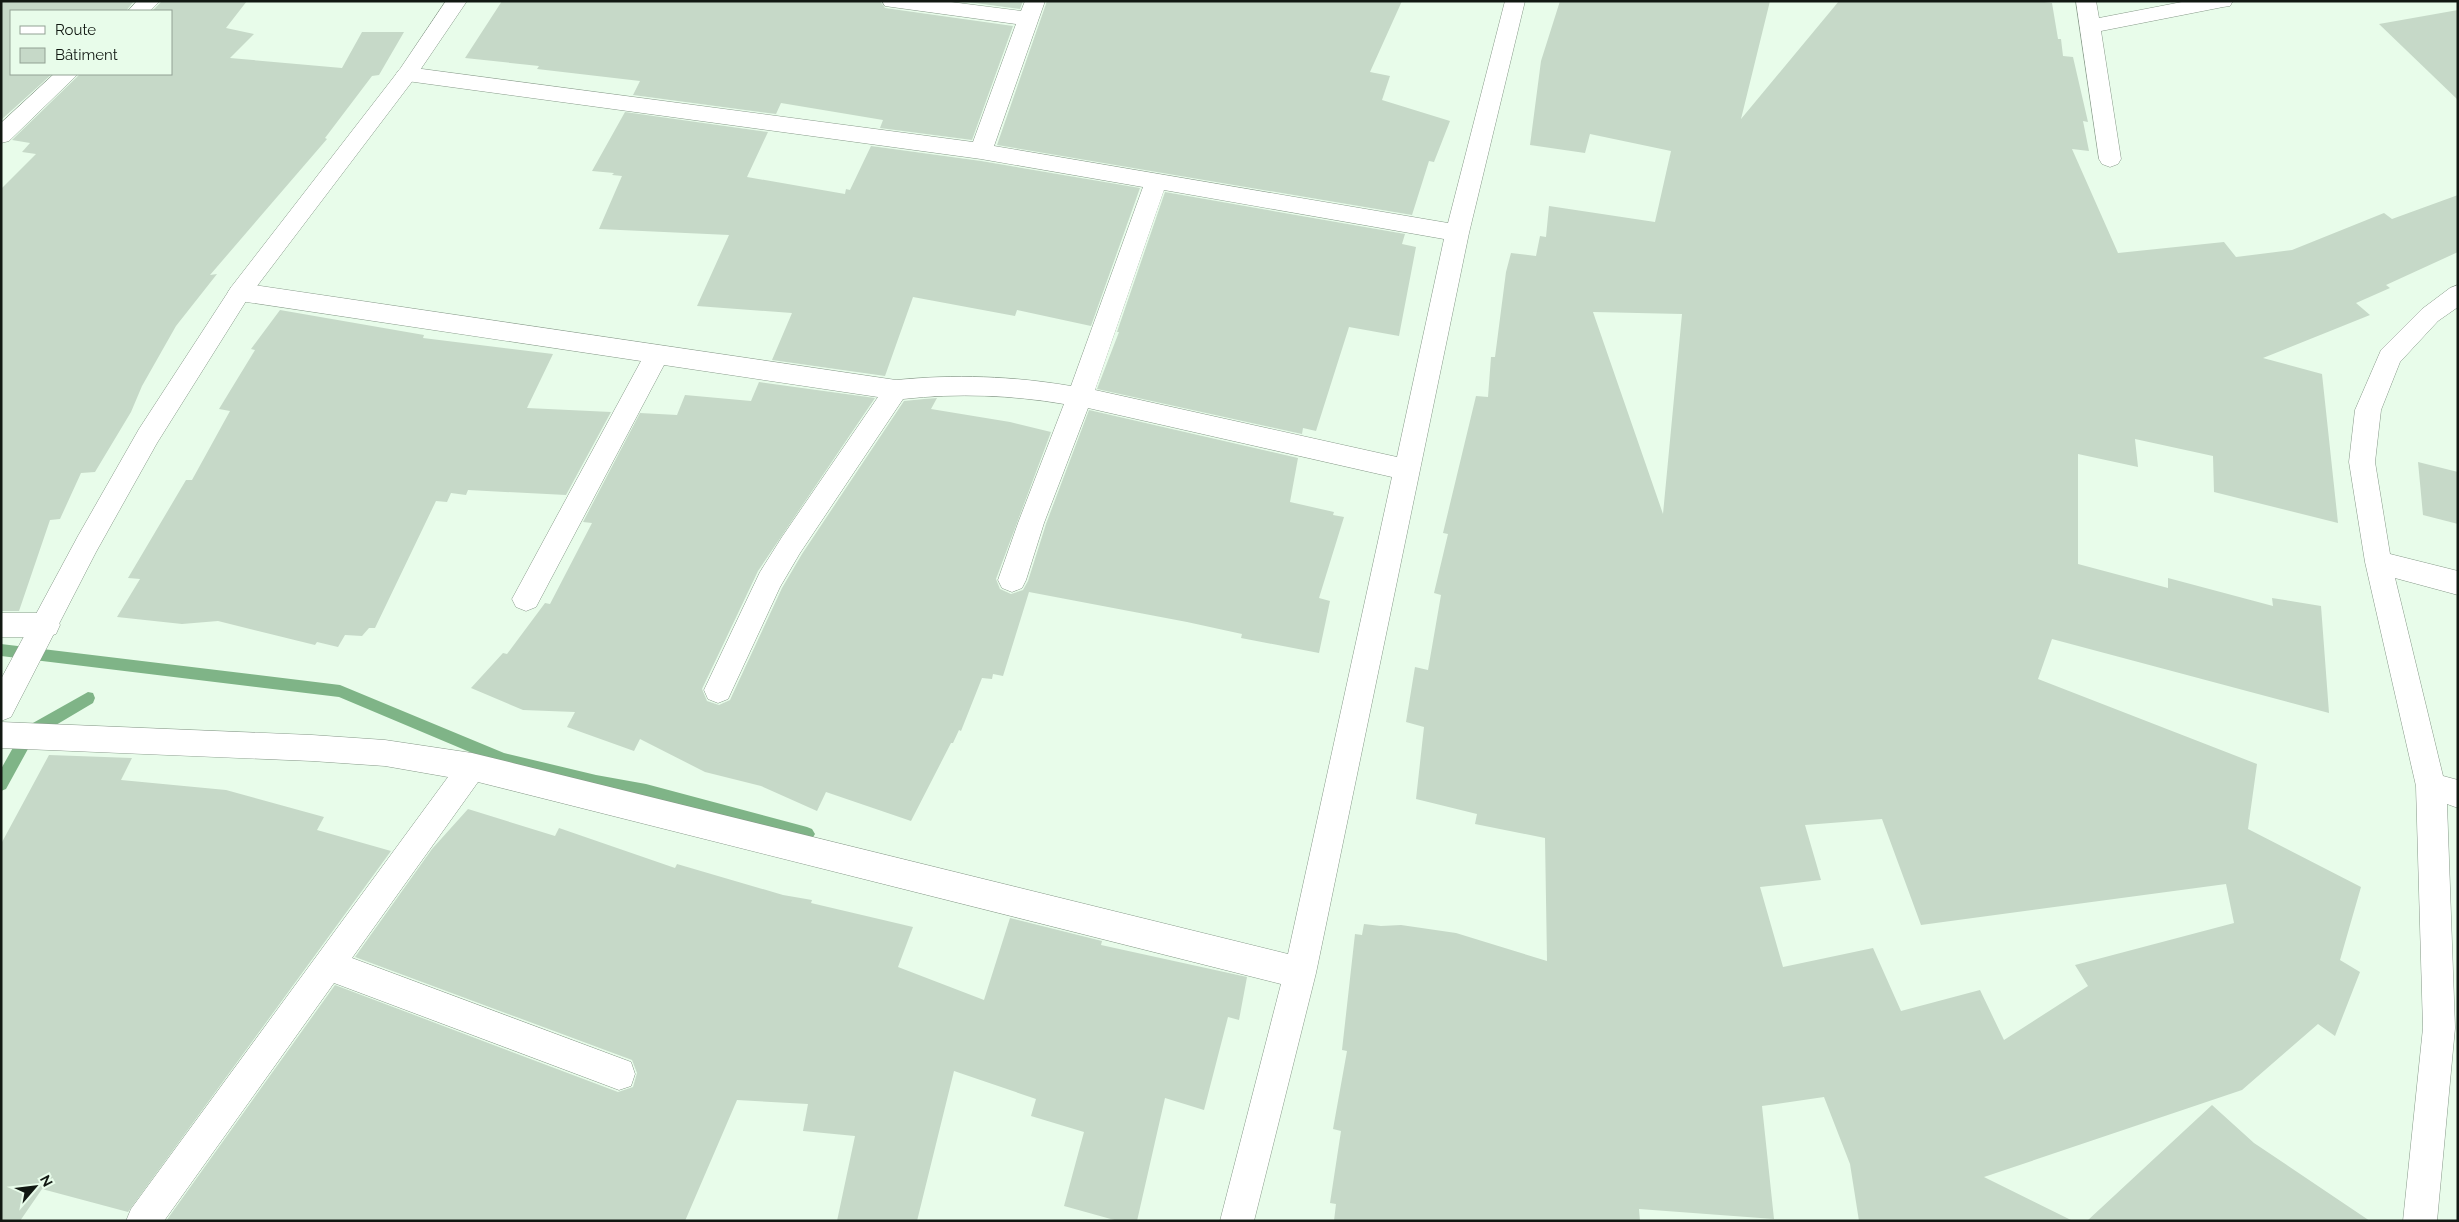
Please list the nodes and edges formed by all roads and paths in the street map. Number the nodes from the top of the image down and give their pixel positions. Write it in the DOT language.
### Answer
graph roads {
  1 [pos="150,1"];
  2 [pos="458,1"];
  3 [pos="892,1"];
  4 [pos="1515,1"];
  5 [pos="2086,1"];
  6 [pos="2224,1"];
  7 [pos="139,10"];
  8 [pos="1031,10"];
  9 [pos="2090,26"];
  10 [pos="407,74"];
  11 [pos="66,75"];
  12 [pos="1,136"];
  13 [pos="981,151"];
  14 [pos="2110,159"];
  15 [pos="1156,181"];
  16 [pos="1457,233"];
  17 [pos="240,292"];
  18 [pos="2458,294"];
  19 [pos="657,354"];
  20 [pos="896,390"];
  21 [pos="1080,396"];
  22 [pos="1407,470"];
  23 [pos="2378,562"];
  24 [pos="1012,580"];
  25 [pos="2458,583"];
  26 [pos="526,599"];
  27 [pos="1,625"];
  28 [pos="41,634"];
  29 [pos="718,690"];
  30 [pos="1,708"];
  31 [pos="1,736"];
  32 [pos="472,767"];
  33 [pos="2444,790"];
  34 [pos="328,965"];
  35 [pos="1300,973"];
  36 [pos="618,1074"];
  37 [pos="143,1221"];
  38 [pos="1237,1221"];
  39 [pos="2420,1221"];
  1 -- 7 [label="street"];
  2 -- 10 [label="street"];
  3 -- 8 [label="street"];
  4 -- 16 [label="street"];
  5 -- 9 [label="street"];
  6 -- 9 [label="street"];
  8 -- 13 [label="street"];
  9 -- 14 [label="street"];
  10 -- 13 [label="street"];
  10 -- 17 [label="street"];
  11 -- 12 [label="street"];
  13 -- 15 [label="street"];
  15 -- 16 [label="street"];
  15 -- 21 [label="street"];
  16 -- 22 [label="street"];
  17 -- 19 [label="street"];
  17 -- 28 [label="street"];
  18 -- 23 [label="street"];
  19 -- 20 [label="street"];
  19 -- 26 [label="street"];
  20 -- 21 [label="street"];
  20 -- 29 [label="street"];
  21 -- 22 [label="street"];
  21 -- 24 [label="street"];
  22 -- 35 [label="street"];
  23 -- 25 [label="street"];
  23 -- 33 [label="street"];
  27 -- 28 [label="street"];
  28 -- 30 [label="street"];
  31 -- 32 [label="street"];
  32 -- 34 [label="street"];
  32 -- 35 [label="street"];
  33 -- 39 [label="street"];
  34 -- 36 [label="street"];
  34 -- 37 [label="street"];
  35 -- 38 [label="street"];
}
